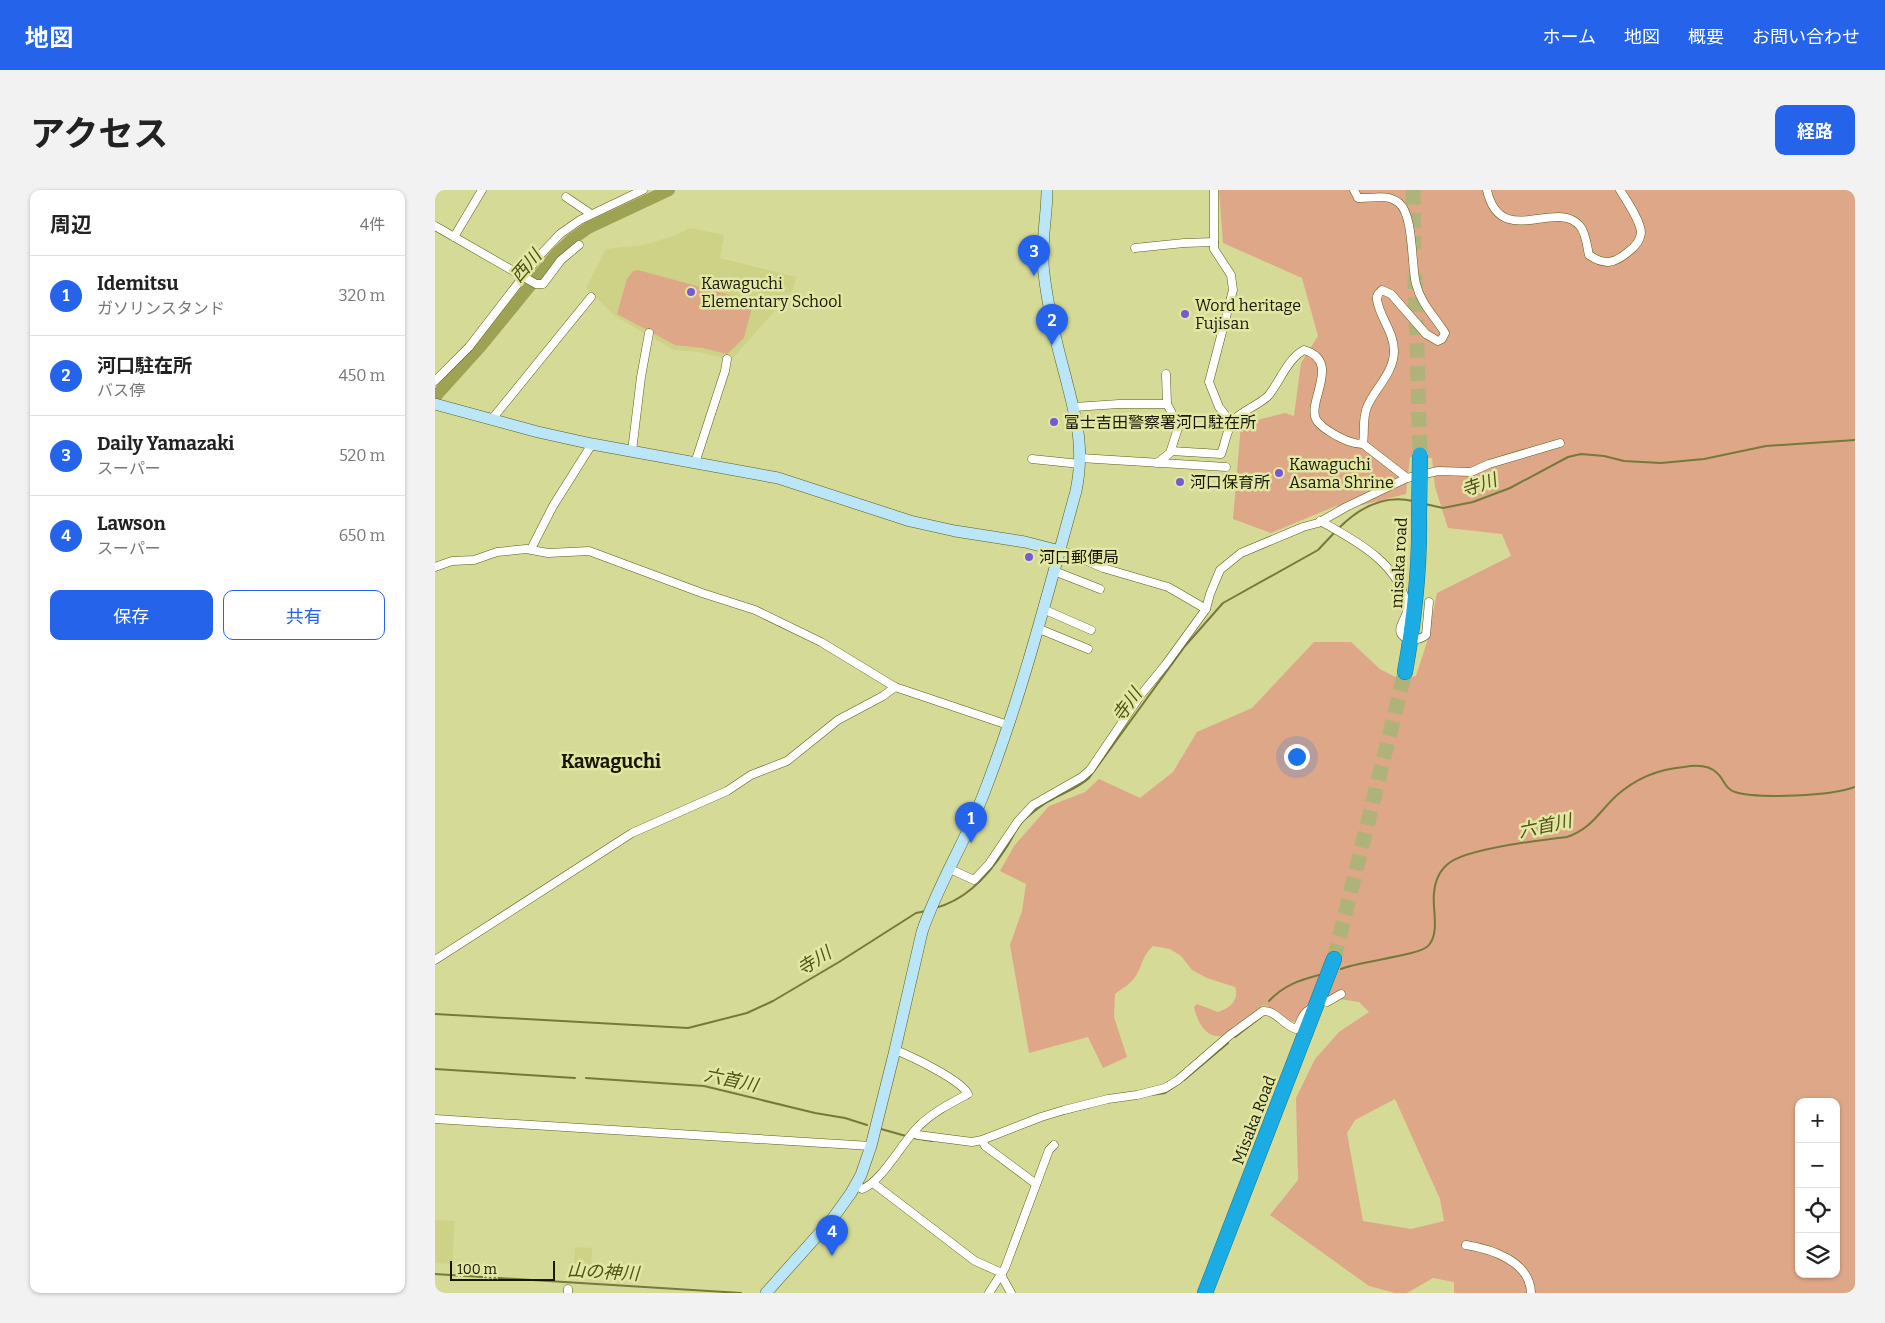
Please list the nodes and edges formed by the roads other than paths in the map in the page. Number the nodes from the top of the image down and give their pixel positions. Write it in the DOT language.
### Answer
graph roads {
  1 [pos="482,190"];
  2 [pos="643,190"];
  3 [pos="1047,190"];
  4 [pos="1214,190"];
  5 [pos="1354,190"];
  6 [pos="1487,190"];
  7 [pos="1620,190"];
  8 [pos="566,197"];
  9 [pos="591,214"];
  10 [pos="435,226"];
  11 [pos="454,237"];
  12 [pos="1214,242"];
  13 [pos="579,245"];
  14 [pos="1135,248"];
  15 [pos="523,278"];
  16 [pos="591,297"];
  17 [pos="649,333"];
  18 [pos="727,359"];
  19 [pos="1166,374"];
  20 [pos="435,380"];
  21 [pos="437,404"];
  22 [pos="1167,404"];
  23 [pos="1074,407"];
  24 [pos="492,419"];
  25 [pos="1233,420"];
  26 [pos="1560,443"];
  27 [pos="592,444"];
  28 [pos="1363,444"];
  29 [pos="632,451"];
  30 [pos="1171,451"];
  31 [pos="1420,455"];
  32 [pos="1032,459"];
  33 [pos="1080,461"];
  34 [pos="695,462"];
  35 [pos="1157,463"];
  36 [pos="1226,467"];
  37 [pos="1407,478"];
  38 [pos="1320,522"];
  39 [pos="531,549"];
  40 [pos="1060,551"];
  41 [pos="435,567"];
  42 [pos="1054,571"];
  43 [pos="1100,589"];
  44 [pos="1429,602"];
  45 [pos="1043,609"];
  46 [pos="1206,609"];
  47 [pos="1037,628"];
  48 [pos="1091,630"];
  49 [pos="1411,639"];
  50 [pos="1089,649"];
  51 [pos="1405,672"];
  52 [pos="895,687"];
  53 [pos="1008,725"];
  54 [pos="950,869"];
  55 [pos="1334,959"];
  56 [pos="435,960"];
  57 [pos="1341,994"];
  58 [pos="1327,1002"];
  59 [pos="1309,1010"];
  60 [pos="895,1050"];
  61 [pos="435,1119"];
  62 [pos="913,1133"];
  63 [pos="982,1140"];
  64 [pos="1054,1144"];
  65 [pos="871,1146"];
  66 [pos="873,1183"];
  67 [pos="1036,1184"];
  68 [pos="855,1185"];
  69 [pos="1466,1245"];
  70 [pos="1001,1274"];
  71 [pos="769,1290"];
  72 [pos="989,1293"];
  73 [pos="1011,1293"];
  74 [pos="1205,1293"];
  75 [pos="1531,1293"];
  1 -- 11 [label="street"];
  2 -- 9 [label="street"];
  3 -- 23 [label="street"];
  4 -- 12 [label="street"];
  5 -- 28 [label="street"];
  6 -- 7 [label="street"];
  8 -- 9 [label="street"];
  9 -- 15 [label="street"];
  10 -- 11 [label="street"];
  11 -- 15 [label="street"];
  12 -- 14 [label="street"];
  12 -- 25 [label="street"];
  13 -- 15 [label="street"];
  15 -- 20 [label="street"];
  16 -- 24 [label="street"];
  17 -- 29 [label="street"];
  18 -- 34 [label="street"];
  19 -- 22 [label="street"];
  21 -- 24 [label="street"];
  22 -- 23 [label="street"];
  22 -- 30 [label="street"];
  23 -- 33 [label="street"];
  24 -- 27 [label="street"];
  25 -- 28 [label="street"];
  25 -- 30 [label="street"];
  26 -- 37 [label="street"];
  27 -- 29 [label="street"];
  27 -- 39 [label="street"];
  28 -- 37 [label="street"];
  29 -- 34 [label="street"];
  30 -- 35 [label="street"];
  31 -- 49 [label="highway, misaka road, bridge"];
  32 -- 33 [label="street"];
  33 -- 35 [label="street"];
  33 -- 40 [label="street"];
  34 -- 40 [label="street"];
  35 -- 36 [label="street"];
  37 -- 38 [label="street"];
  38 -- 46 [label="street"];
  38 -- 49 [label="street"];
  39 -- 41 [label="street"];
  39 -- 52 [label="street"];
  40 -- 42 [label="street"];
  40 -- 46 [label="street"];
  42 -- 43 [label="street"];
  42 -- 45 [label="street"];
  44 -- 49 [label="street"];
  45 -- 47 [label="street"];
  45 -- 48 [label="street"];
  46 -- 54 [label="street"];
  47 -- 50 [label="street"];
  47 -- 53 [label="street"];
  49 -- 51 [label="highway, misaka road"];
  52 -- 53 [label="street"];
  52 -- 56 [label="street"];
  53 -- 54 [label="street"];
  54 -- 60 [label="street"];
  55 -- 74 [label="highway, Misaka Road"];
  57 -- 58 [label="street"];
  59 -- 63 [label="street"];
  60 -- 62 [label="street"];
  60 -- 65 [label="street"];
  61 -- 65 [label="street"];
  62 -- 63 [label="street"];
  62 -- 66 [label="street"];
  63 -- 67 [label="street"];
  64 -- 67 [label="street"];
  65 -- 68 [label="street"];
  66 -- 68 [label="street"];
  66 -- 70 [label="street"];
  67 -- 70 [label="street"];
  68 -- 71 [label="street"];
  69 -- 75 [label="street"];
  70 -- 72 [label="street"];
  70 -- 73 [label="street"];
}
